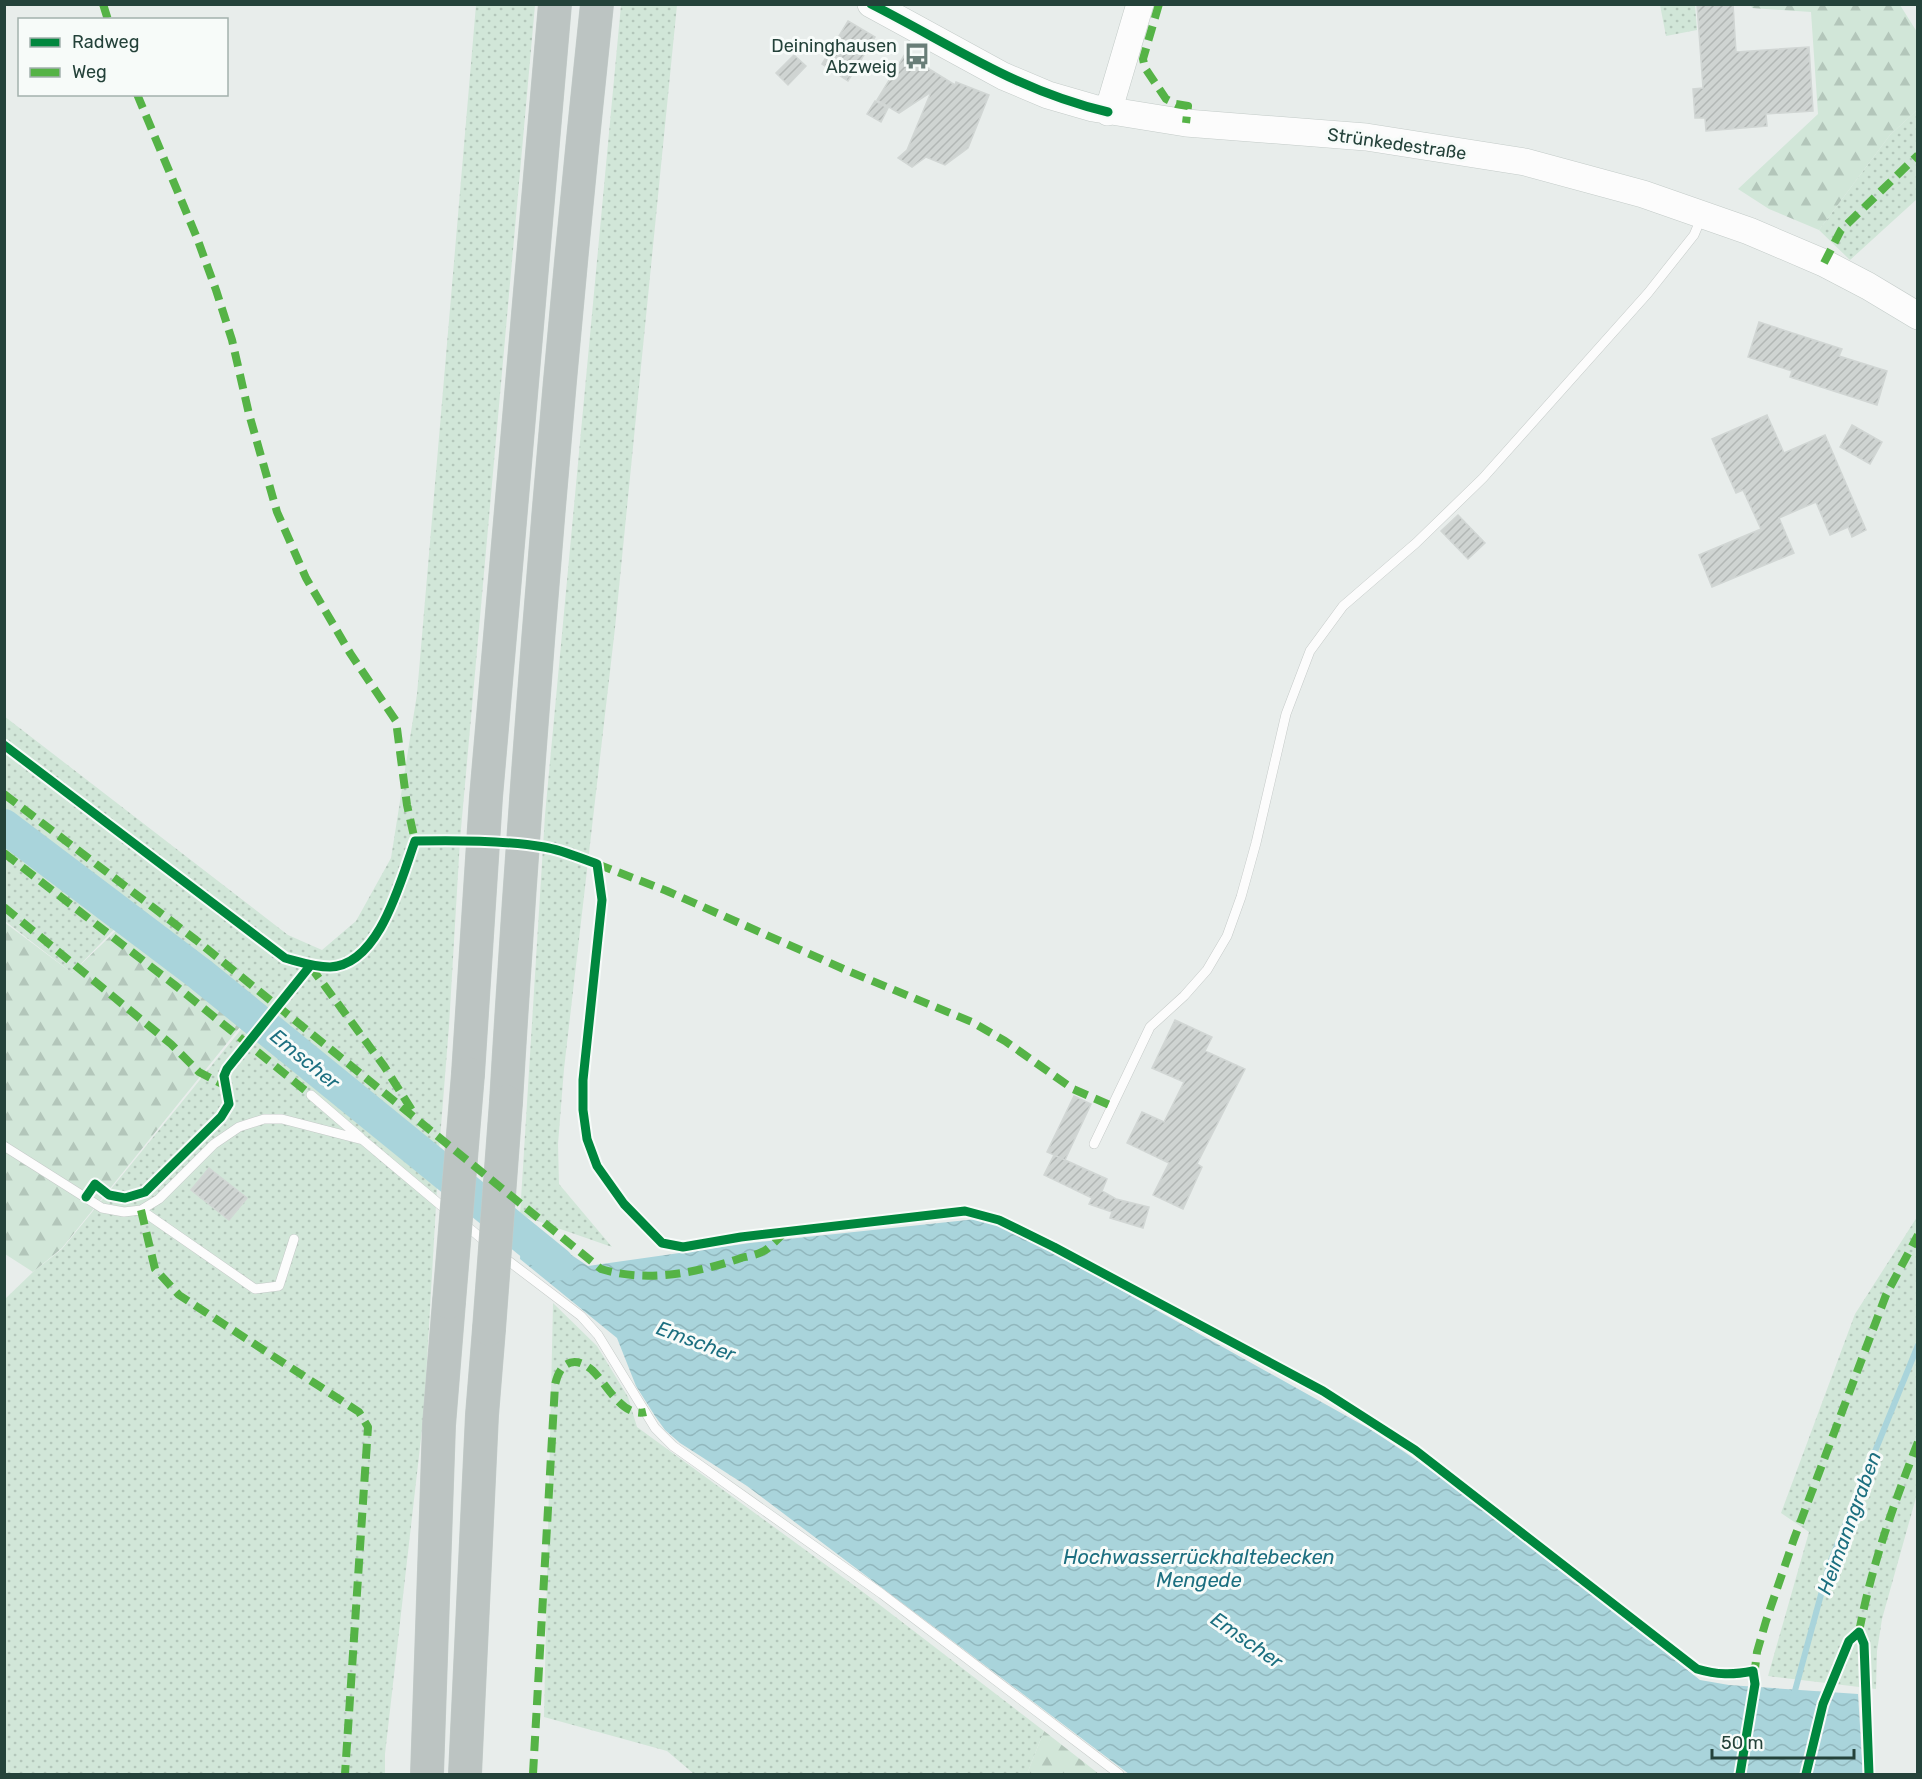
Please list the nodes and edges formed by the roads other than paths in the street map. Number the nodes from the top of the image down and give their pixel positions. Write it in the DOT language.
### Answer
graph roads {
  1 [pos="555,4"];
  2 [pos="597,4"];
  3 [pos="871,4"];
  4 [pos="1140,4"];
  5 [pos="1108,112"];
  6 [pos="1703,214"];
  7 [pos="1917,316"];
  8 [pos="311,1095"];
  9 [pos="363,1140"];
  10 [pos="1094,1144"];
  11 [pos="4,1146"];
  12 [pos="141,1210"];
  13 [pos="294,1239"];
  14 [pos="427,1774"];
  15 [pos="465,1774"];
  16 [pos="1119,1774"];
  1 -- 14 [label="highway, bridge"];
  2 -- 15 [label="highway, bridge"];
  3 -- 5 [label="main road, Strünkedestraße"];
  4 -- 5 [label="main road"];
  5 -- 6 [label="main road, Strünkedestraße"];
  6 -- 7 [label="main road, Strünkedestraße"];
  6 -- 10 [label="lane"];
  8 -- 9 [label="lane"];
  9 -- 12 [label="lane"];
  9 -- 16 [label="lane"];
  11 -- 12 [label="lane"];
  12 -- 13 [label="lane"];
}
